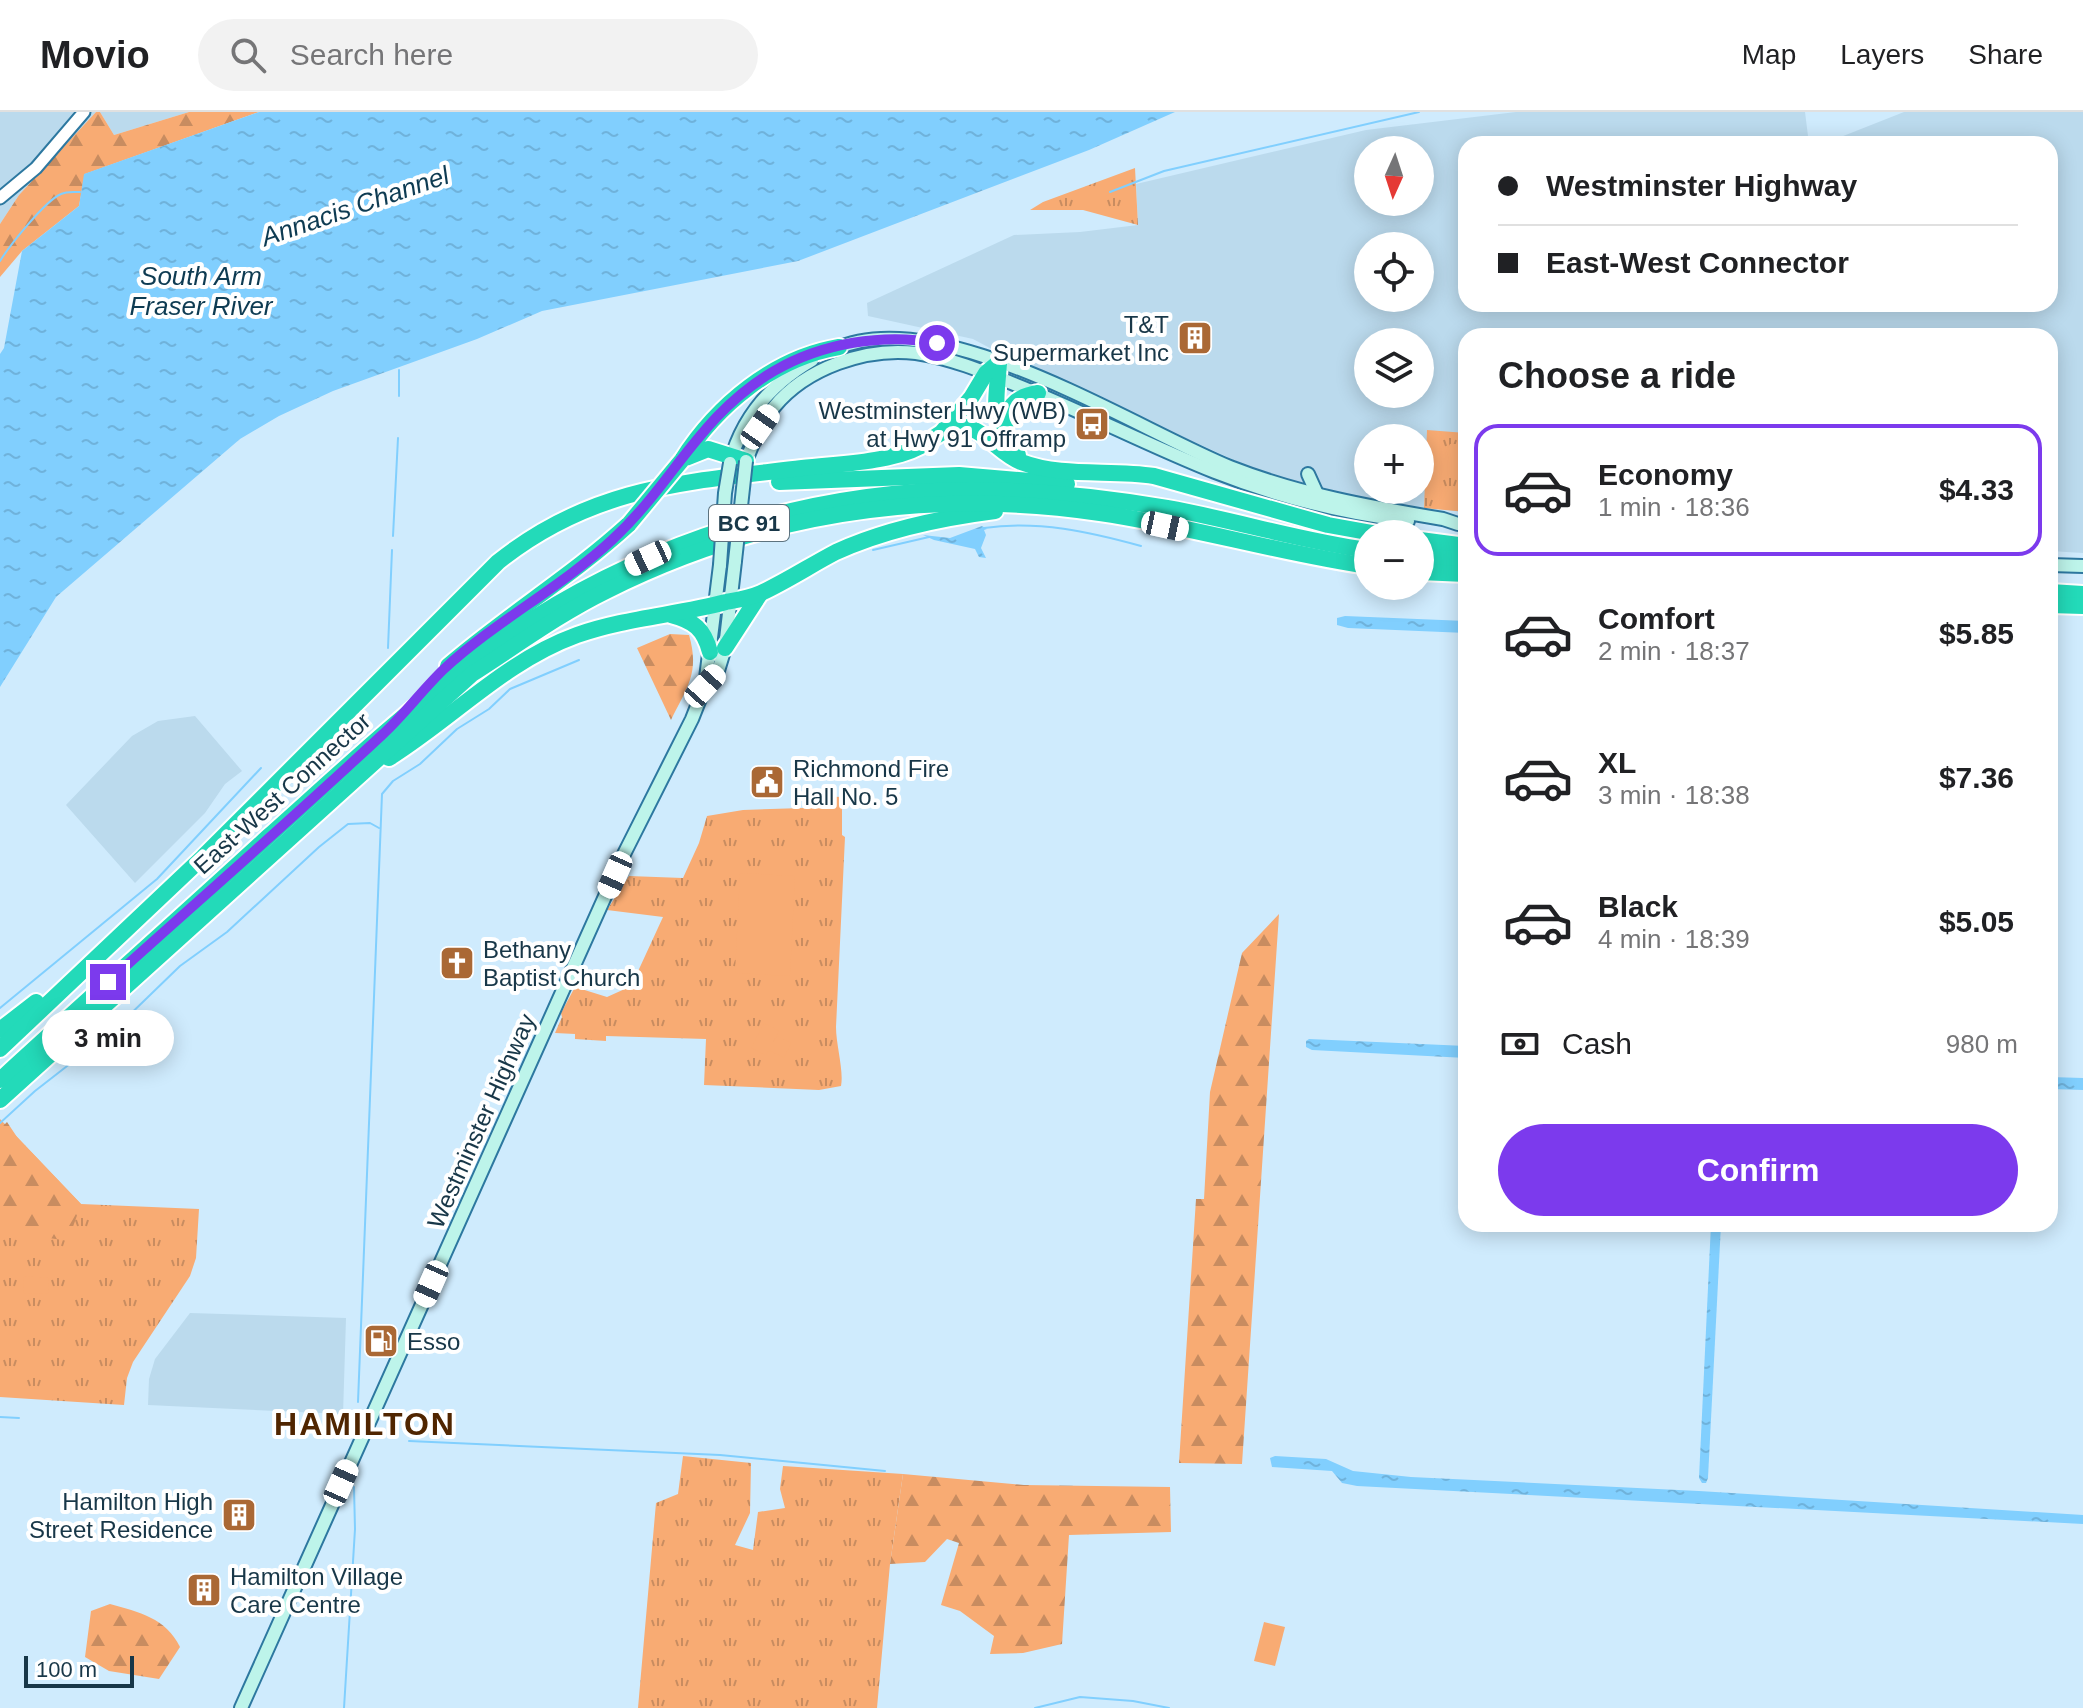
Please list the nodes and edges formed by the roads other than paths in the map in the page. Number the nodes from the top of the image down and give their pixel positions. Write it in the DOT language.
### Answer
graph roads {
  1 [pos="84,112"];
  2 [pos="0,198"];
  3 [pos="839,347"];
  4 [pos="994,371"];
  5 [pos="1038,393"];
  6 [pos="942,432"];
  7 [pos="1005,441"];
  8 [pos="682,460"];
  9 [pos="736,460"];
  10 [pos="1037,467"];
  11 [pos="608,501"];
  12 [pos="1047,506"];
  13 [pos="1169,509"];
  14 [pos="1458,524"];
  15 [pos="1458,525"];
  16 [pos="1354,529"];
  17 [pos="1434,542"];
  18 [pos="1458,545"];
  19 [pos="1354,547"];
  20 [pos="1434,557"];
  21 [pos="1458,559"];
  22 [pos="1354,563"];
  23 [pos="2058,565"];
  24 [pos="2083,566"];
  25 [pos="1434,573"];
  26 [pos="1458,574"];
  27 [pos="2058,592"];
  28 [pos="760,594"];
  29 [pos="2083,594"];
  30 [pos="724,603"];
  31 [pos="2058,605"];
  32 [pos="2083,606"];
  33 [pos="669,615"];
  34 [pos="717,650"];
  35 [pos="384,733"];
  36 [pos="360,776"];
  37 [pos="110,944"];
  38 [pos="0,1030"];
  39 [pos="0,1049"];
  40 [pos="0,1080"];
  41 [pos="0,1102"];
  42 [pos="241,1708"];
  1 -- 2 [label="street"];
  3 -- 4 [label="main road, Westminster Highway"];
  3 -- 8 [label="highway"];
  3 -- 9 [label="main road, Westminster Highway"];
  4 -- 5 [label="main road, Westminster Highway"];
  4 -- 6 [label="highway"];
  4 -- 7 [label="highway"];
  4 -- 9 [label="main road, Westminster Highway"];
  4 -- 14 [label="main road, Westminster Highway"];
  5 -- 7 [label="highway"];
  5 -- 15 [label="main road, Westminster Highway"];
  6 -- 10 [label="highway"];
  6 -- 11 [label="highway"];
  7 -- 10 [label="highway"];
  8 -- 9 [label="highway"];
  8 -- 35 [label="highway, bridge"];
  9 -- 30 [label="main road, Westminster Highway, bridge"];
  9 -- 30 [label="main road, Westminster Highway, bridge"];
  10 -- 16 [label="highway"];
  11 -- 13 [label="highway"];
  11 -- 37 [label="highway"];
  12 -- 22 [label="highway, East-West Connector / BC 91"];
  12 -- 28 [label="highway"];
  12 -- 36 [label="highway, East-West Connector / BC 91"];
  13 -- 19 [label="highway, East-West Connector / BC 91"];
  13 -- 35 [label="highway, East-West Connector / BC 91"];
  17 -- 18 [label="highway"];
  20 -- 21 [label="highway"];
  23 -- 24 [label="main road"];
  25 -- 26 [label="highway"];
  27 -- 29 [label="highway"];
  28 -- 30 [label="highway"];
  28 -- 34 [label="highway"];
  30 -- 33 [label="highway"];
  30 -- 34 [label="main road, Westminster Highway"];
  31 -- 32 [label="highway"];
  33 -- 34 [label="highway"];
  33 -- 36 [label="highway"];
  34 -- 42 [label="main road, Westminster Highway"];
  35 -- 40 [label="highway, East-West Connector / BC 91"];
  36 -- 41 [label="highway, East-West Connector / BC 91"];
  37 -- 38 [label="highway"];
  37 -- 39 [label="highway"];
}
